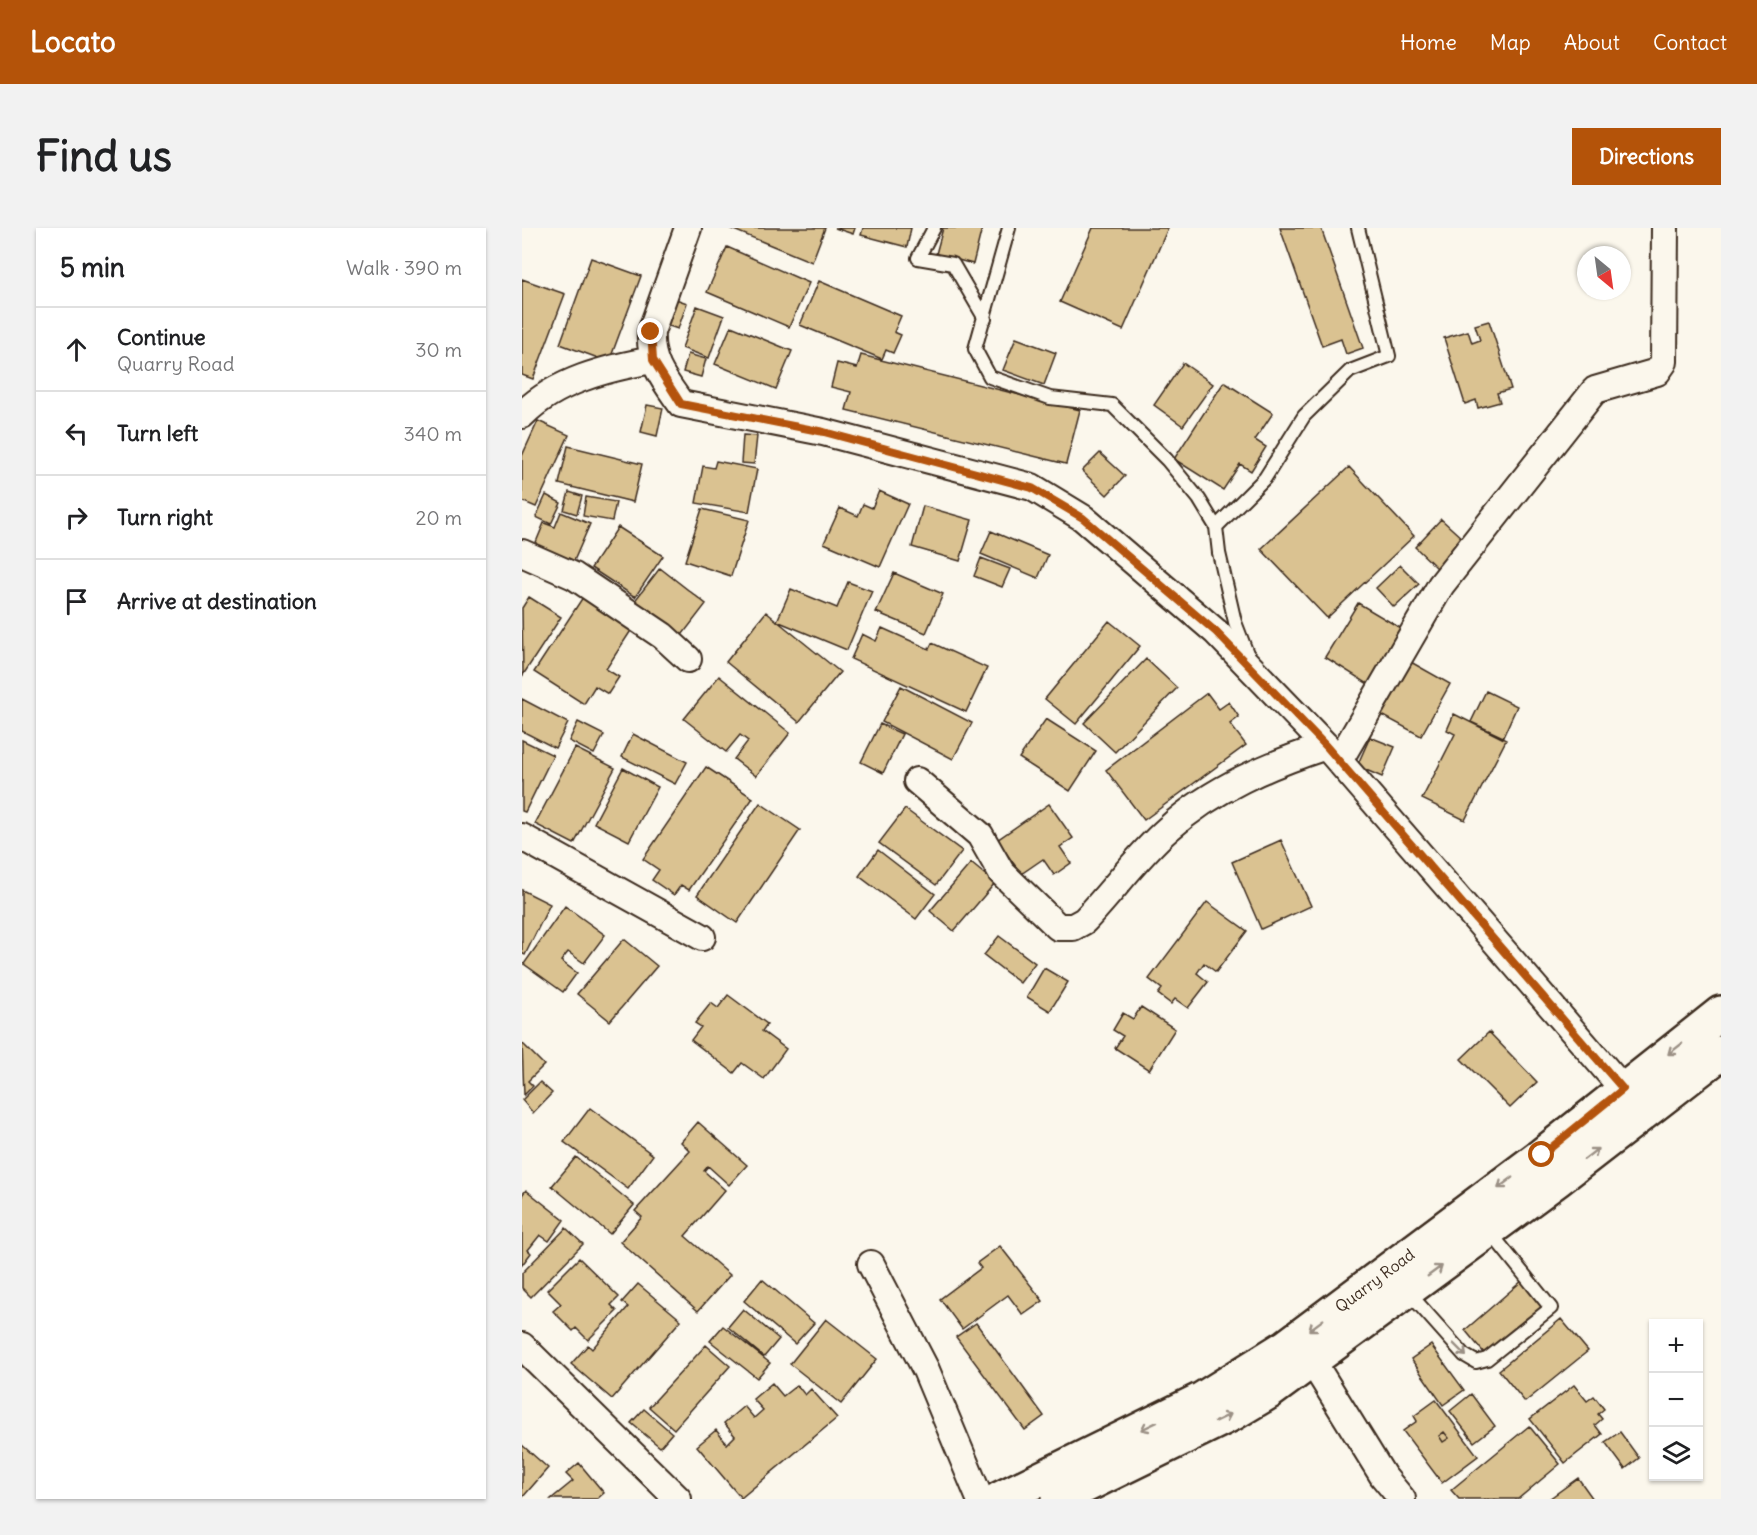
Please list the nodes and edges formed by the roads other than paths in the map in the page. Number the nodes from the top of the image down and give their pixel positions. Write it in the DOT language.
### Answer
graph roads {
  1 [pos="688,228"];
  2 [pos="934,228"];
  3 [pos="1009,228"];
  4 [pos="1358,228"];
  5 [pos="1665,228"];
  6 [pos="985,320"];
  7 [pos="653,360"];
  8 [pos="522,415"];
  9 [pos="1216,527"];
  10 [pos="522,553"];
  11 [pos="688,659"];
  12 [pos="1253,670"];
  13 [pos="1333,754"];
  14 [pos="917,781"];
  15 [pos="522,837"];
  16 [pos="702,937"];
  17 [pos="1721,1013"];
  18 [pos="1721,1053"];
  19 [pos="1623,1089"];
  20 [pos="1489,1231"];
  21 [pos="870,1264"];
  22 [pos="1407,1291"];
  23 [pos="522,1346"];
  24 [pos="1312,1361"];
  25 [pos="678,1499"];
  26 [pos="980,1499"];
  27 [pos="999,1499"];
  28 [pos="1058,1499"];
  29 [pos="1402,1499"];
  1 -- 7 [label="street"];
  2 -- 6 [label="lane"];
  3 -- 6 [label="lane"];
  4 -- 9 [label="lane"];
  5 -- 13 [label="street"];
  6 -- 9 [label="lane"];
  7 -- 8 [label="street"];
  7 -- 12 [label="street"];
  9 -- 12 [label="lane"];
  10 -- 11 [label="street"];
  12 -- 13 [label="street"];
  13 -- 14 [label="street"];
  13 -- 19 [label="street"];
  15 -- 16 [label="street"];
  17 -- 19 [label="main road, Quarry Road, one-way"];
  20 -- 18 [label="main road, Quarry Road, one-way"];
  19 -- 27 [label="main road, Quarry Road, one-way"];
  22 -- 20 [label="main road, Quarry Road, one-way"];
  22 -- 20 [label="lane, one-way"];
  21 -- 26 [label="street"];
  22 -- 24 [label="main road, Quarry Road"];
  23 -- 25 [label="street"];
  28 -- 24 [label="main road, Quarry Road, one-way"];
  24 -- 29 [label="street"];
}
